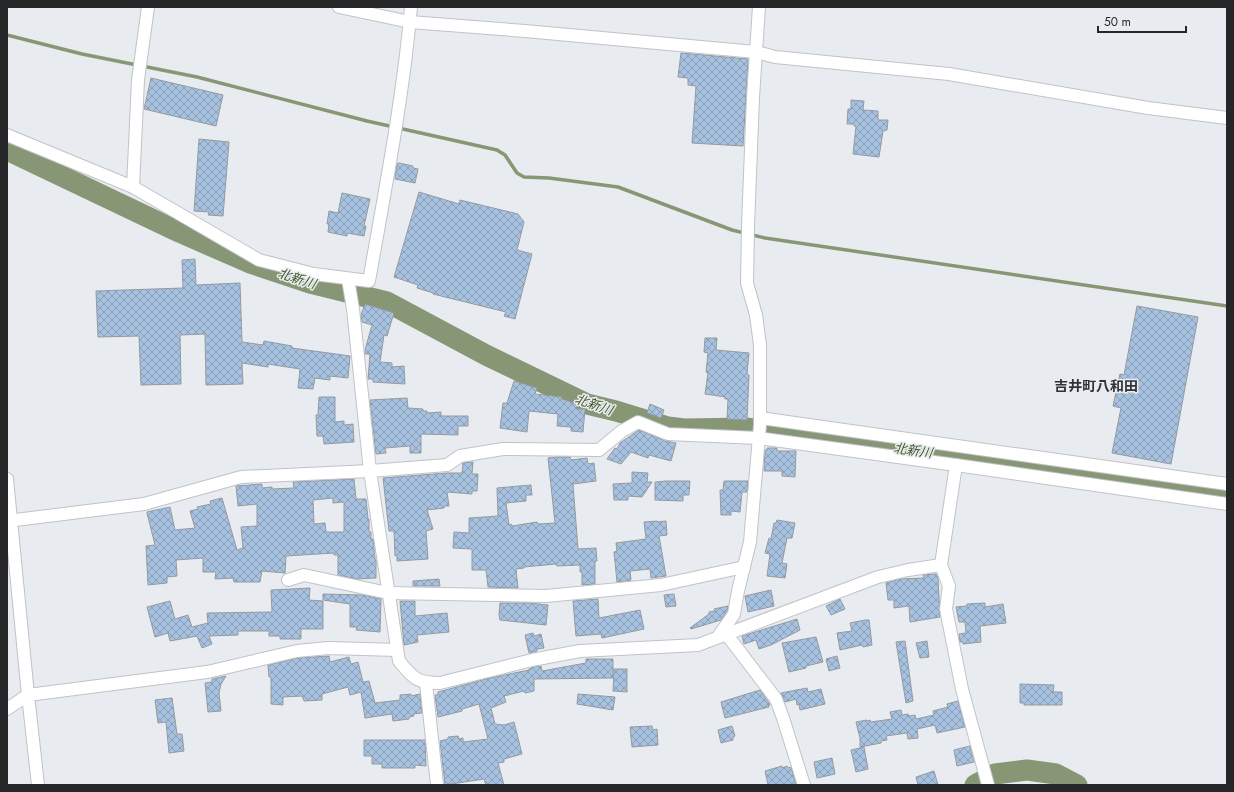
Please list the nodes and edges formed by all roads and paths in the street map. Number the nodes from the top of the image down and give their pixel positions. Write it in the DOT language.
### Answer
graph roads {
  1 [pos="148,7"];
  2 [pos="339,7"];
  3 [pos="411,7"];
  4 [pos="759,7"];
  5 [pos="410,22"];
  6 [pos="756,52"];
  7 [pos="1227,118"];
  8 [pos="7,134"];
  9 [pos="134,187"];
  10 [pos="348,282"];
  11 [pos="760,422"];
  12 [pos="758,438"];
  13 [pos="956,464"];
  14 [pos="370,471"];
  15 [pos="7,479"];
  16 [pos="1227,484"];
  17 [pos="1227,504"];
  18 [pos="9,520"];
  19 [pos="941,565"];
  20 [pos="744,568"];
  21 [pos="288,580"];
  22 [pos="388,593"];
  23 [pos="723,636"];
  24 [pos="397,650"];
  25 [pos="426,683"];
  26 [pos="27,696"];
  27 [pos="7,709"];
  28 [pos="38,785"];
  29 [pos="437,785"];
  30 [pos="804,785"];
  31 [pos="988,785"];
  1 -- 9 [label="street"];
  2 -- 5 [label="street"];
  3 -- 5 [label="street"];
  4 -- 6 [label="street"];
  5 -- 6 [label="street"];
  5 -- 10 [label="street"];
  6 -- 7 [label="street"];
  6 -- 11 [label="street"];
  8 -- 9 [label="street"];
  9 -- 10 [label="street"];
  10 -- 14 [label="street"];
  11 -- 12 [label="street"];
  11 -- 16 [label="street"];
  12 -- 13 [label="street"];
  12 -- 14 [label="street"];
  12 -- 20 [label="street"];
  13 -- 17 [label="street"];
  13 -- 19 [label="street"];
  14 -- 18 [label="street"];
  14 -- 22 [label="street"];
  15 -- 18 [label="street"];
  18 -- 26 [label="street"];
  19 -- 23 [label="street"];
  19 -- 31 [label="street"];
  20 -- 22 [label="street"];
  20 -- 23 [label="street"];
  21 -- 22 [label="street"];
  22 -- 24 [label="street"];
  23 -- 25 [label="street"];
  23 -- 30 [label="street"];
  24 -- 25 [label="street"];
  24 -- 26 [label="street"];
  25 -- 29 [label="street"];
  26 -- 27 [label="street"];
  26 -- 28 [label="street"];
}
